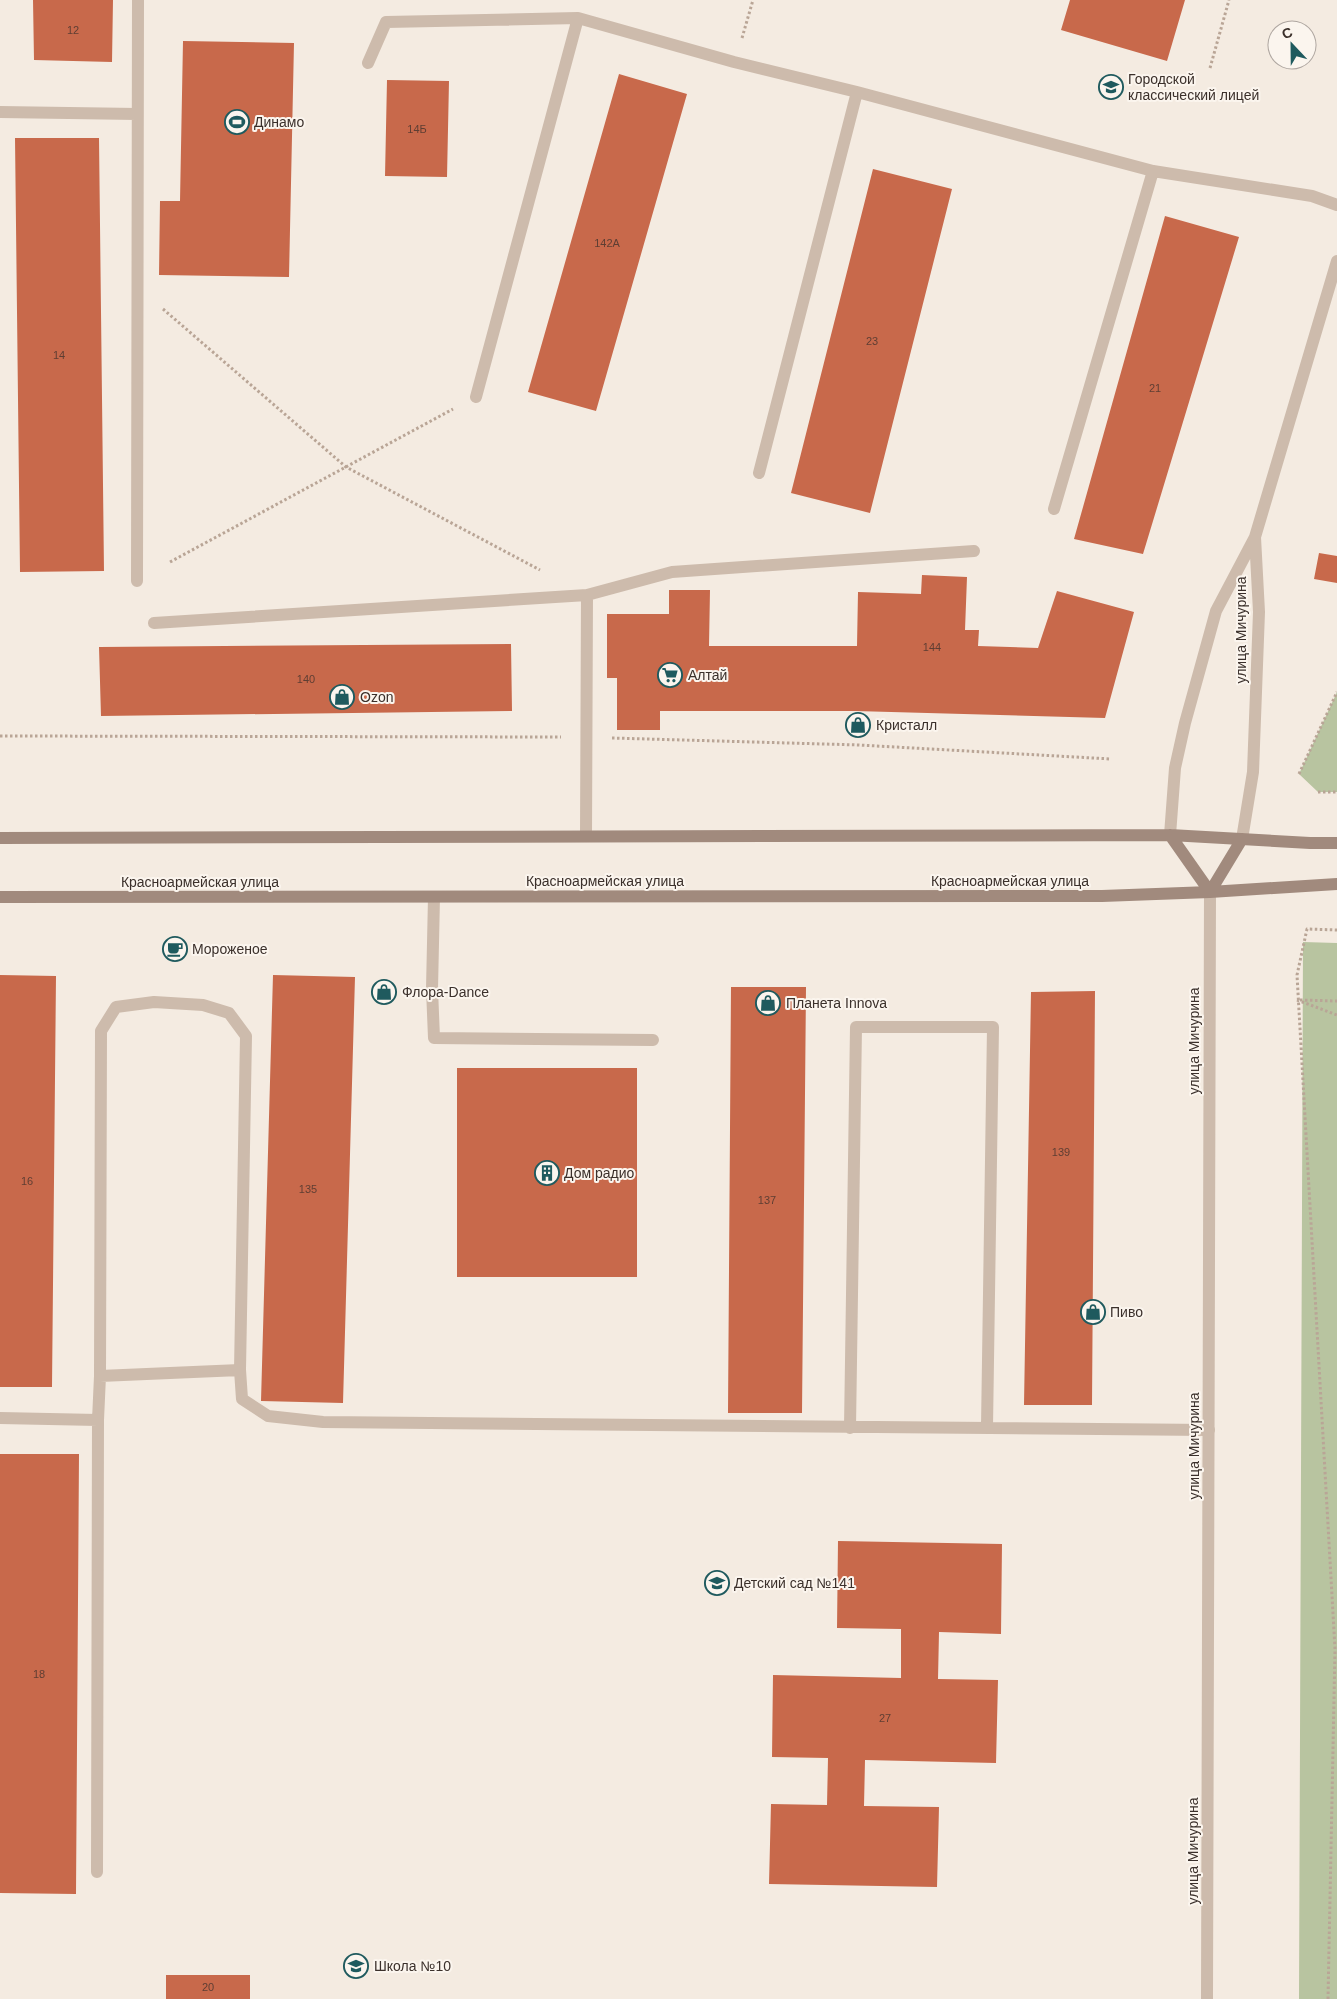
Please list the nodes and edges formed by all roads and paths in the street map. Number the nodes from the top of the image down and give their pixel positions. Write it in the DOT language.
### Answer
graph roads {
  1 [pos="138,0"];
  2 [pos="753,0"];
  3 [pos="1229,0"];
  4 [pos="578,18"];
  5 [pos="734,62"];
  6 [pos="368,63"];
  7 [pos="1210,68"];
  8 [pos="857,92"];
  9 [pos="0,112"];
  10 [pos="137,114"];
  11 [pos="1153,171"];
  12 [pos="1337,205"];
  13 [pos="1337,261"];
  14 [pos="139,288"];
  15 [pos="476,397"];
  16 [pos="346,466"];
  17 [pos="759,473"];
  18 [pos="1054,509"];
  19 [pos="1255,537"];
  20 [pos="974,551"];
  21 [pos="170,562"];
  22 [pos="544,572"];
  23 [pos="137,581"];
  24 [pos="587,595"];
  25 [pos="154,623"];
  26 [pos="1337,692"];
  27 [pos="0,736"];
  28 [pos="588,737"];
  29 [pos="1111,759"];
  30 [pos="1299,774"];
  31 [pos="1318,792"];
  32 [pos="1337,792"];
  33 [pos="1170,835"];
  34 [pos="586,836"];
  35 [pos="0,838"];
  36 [pos="1242,840"];
  37 [pos="1337,843"];
  38 [pos="1337,884"];
  39 [pos="1210,892"];
  40 [pos="434,896"];
  41 [pos="0,897"];
  42 [pos="1337,930"];
  43 [pos="1297,1000"];
  44 [pos="1337,1001"];
  45 [pos="1337,1015"];
  46 [pos="652,1040"];
  47 [pos="240,1370"];
  48 [pos="100,1376"];
  49 [pos="0,1418"];
  50 [pos="98,1420"];
  51 [pos="987,1427"];
  52 [pos="850,1428"];
  53 [pos="1209,1430"];
  54 [pos="1336,1647"];
  55 [pos="1337,1657"];
  56 [pos="97,1872"];
  57 [pos="1207,1999"];
  58 [pos="1328,1999"];
  1 -- 10 [label="street"];
  2 -- 5 [label="path"];
  3 -- 7 [label="path"];
  4 -- 5 [label="street"];
  4 -- 6 [label="street"];
  4 -- 15 [label="street"];
  5 -- 8 [label="street"];
  8 -- 11 [label="street"];
  8 -- 17 [label="street"];
  9 -- 10 [label="street"];
  10 -- 14 [label="street"];
  11 -- 12 [label="street"];
  11 -- 18 [label="street"];
  13 -- 19 [label="street, улица Мичурина"];
  14 -- 16 [label="path"];
  14 -- 23 [label="street"];
  15 -- 16 [label="path"];
  16 -- 21 [label="path"];
  16 -- 22 [label="path"];
  19 -- 33 [label="street, улица Мичурина"];
  19 -- 36 [label="street, улица Мичурина"];
  20 -- 24 [label="street"];
  24 -- 25 [label="street"];
  24 -- 28 [label="street"];
  26 -- 30 [label="path"];
  27 -- 28 [label="path"];
  28 -- 29 [label="path"];
  28 -- 34 [label="street"];
  31 -- 32 [label="path"];
  33 -- 34 [label="main road"];
  33 -- 36 [label="main road"];
  33 -- 39 [label="main road"];
  34 -- 35 [label="main road"];
  36 -- 37 [label="main road"];
  36 -- 39 [label="main road, улица Мичурина"];
  38 -- 39 [label="main road, Красноармейская улица"];
  39 -- 40 [label="main road, Красноармейская улица"];
  39 -- 53 [label="street, улица Мичурина"];
  40 -- 41 [label="main road, Красноармейская улица"];
  40 -- 46 [label="street"];
  42 -- 43 [label="path"];
  43 -- 44 [label="path"];
  43 -- 45 [label="path"];
  43 -- 54 [label="path"];
  47 -- 48 [label="street"];
  47 -- 48 [label="street"];
  47 -- 52 [label="street"];
  48 -- 50 [label="street"];
  49 -- 50 [label="street"];
  50 -- 56 [label="street"];
  51 -- 52 [label="street"];
  51 -- 52 [label="street"];
  51 -- 53 [label="street"];
  53 -- 57 [label="street, улица Мичурина"];
  54 -- 55 [label="path"];
  54 -- 58 [label="path"];
}
